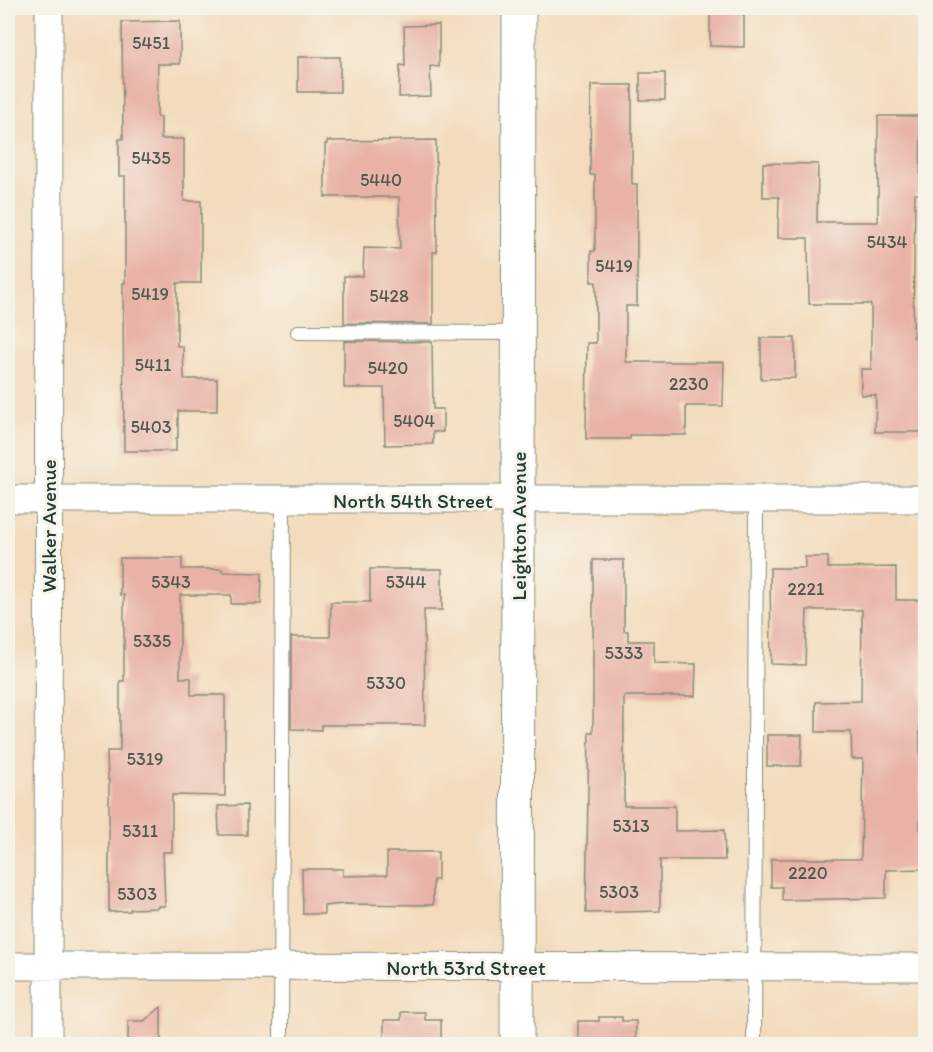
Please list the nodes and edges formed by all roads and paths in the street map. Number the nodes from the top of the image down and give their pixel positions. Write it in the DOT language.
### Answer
graph roads {
  1 [pos="49,8"];
  2 [pos="519,8"];
  3 [pos="298,332"];
  4 [pos="518,333"];
  5 [pos="8,499"];
  6 [pos="48,499"];
  7 [pos="283,499"];
  8 [pos="756,499"];
  9 [pos="926,499"];
  10 [pos="518,500"];
  11 [pos="8,966"];
  12 [pos="48,966"];
  13 [pos="282,966"];
  14 [pos="517,967"];
  15 [pos="754,967"];
  16 [pos="926,967"];
  17 [pos="48,1044"];
  18 [pos="281,1044"];
  19 [pos="517,1044"];
  20 [pos="754,1044"];
  1 -- 6 [label="street, Walker Avenue"];
  2 -- 4 [label="street, Leighton Avenue"];
  3 -- 4 [label="lane"];
  4 -- 10 [label="street, Leighton Avenue"];
  5 -- 6 [label="street, North 54th Street"];
  6 -- 7 [label="street, North 54th Street"];
  6 -- 12 [label="street, Walker Avenue"];
  7 -- 10 [label="street, North 54th Street"];
  7 -- 13 [label="lane"];
  8 -- 9 [label="street, North 54th Street"];
  8 -- 10 [label="street, North 54th Street"];
  8 -- 15 [label="lane"];
  10 -- 14 [label="street, Leighton Avenue"];
  11 -- 12 [label="street, North 53rd Street"];
  12 -- 13 [label="street, North 53rd Street"];
  12 -- 17 [label="street, Walker Avenue"];
  13 -- 14 [label="street, North 53rd Street"];
  13 -- 18 [label="lane"];
  14 -- 15 [label="street, North 53rd Street"];
  14 -- 19 [label="street, Leighton Avenue"];
  15 -- 16 [label="street, North 53rd Street"];
  15 -- 20 [label="lane"];
}
